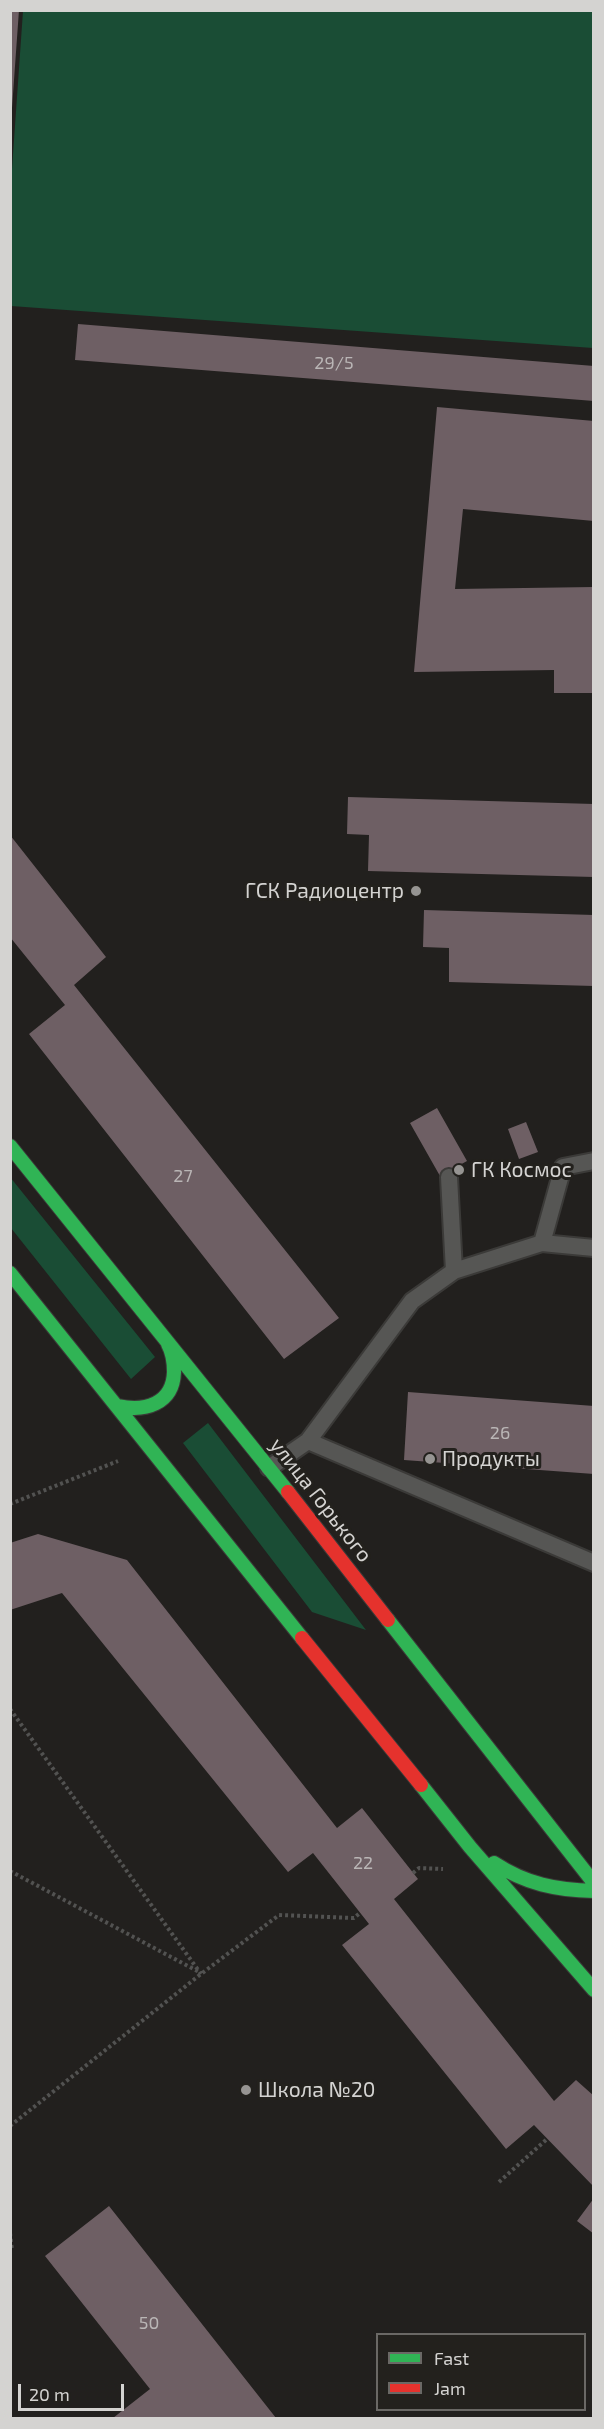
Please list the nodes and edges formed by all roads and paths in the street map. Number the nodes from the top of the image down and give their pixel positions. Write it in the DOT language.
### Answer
graph roads {
  1 [pos="10,1146"];
  2 [pos="594,1161"];
  3 [pos="449,1177"];
  4 [pos="542,1243"];
  5 [pos="594,1248"];
  6 [pos="454,1271"];
  7 [pos="10,1273"];
  8 [pos="168,1344"];
  9 [pos="118,1406"];
  10 [pos="308,1441"];
  11 [pos="122,1457"];
  12 [pos="270,1467"];
  13 [pos="10,1504"];
  14 [pos="594,1563"];
  15 [pos="10,1709"];
  16 [pos="470,1847"];
  17 [pos="10,1871"];
  18 [pos="594,1883"];
  19 [pos="594,1892"];
  20 [pos="360,1913"];
  21 [pos="201,1974"];
  22 [pos="594,1990"];
  23 [pos="10,2126"];
  24 [pos="547,2139"];
  25 [pos="499,2182"];
  26 [pos="10,2233"];
  27 [pos="12,2250"];
  1 -- 8 [label="main road, улица Горького"];
  2 -- 4 [label="lane"];
  3 -- 6 [label="lane"];
  4 -- 5 [label="lane"];
  4 -- 6 [label="lane"];
  6 -- 10 [label="lane"];
  7 -- 9 [label="main road"];
  8 -- 9 [label="main road"];
  8 -- 12 [label="main road, улица Горького"];
  9 -- 16 [label="main road"];
  10 -- 12 [label="lane"];
  10 -- 14 [label="lane"];
  11 -- 13 [label="path"];
  12 -- 18 [label="main road, улица Горького"];
  15 -- 21 [label="path"];
  16 -- 19 [label="main road"];
  16 -- 22 [label="main road"];
  17 -- 21 [label="path"];
  20 -- 21 [label="path"];
  21 -- 23 [label="path"];
  24 -- 25 [label="path"];
  26 -- 27 [label="path"];
}
